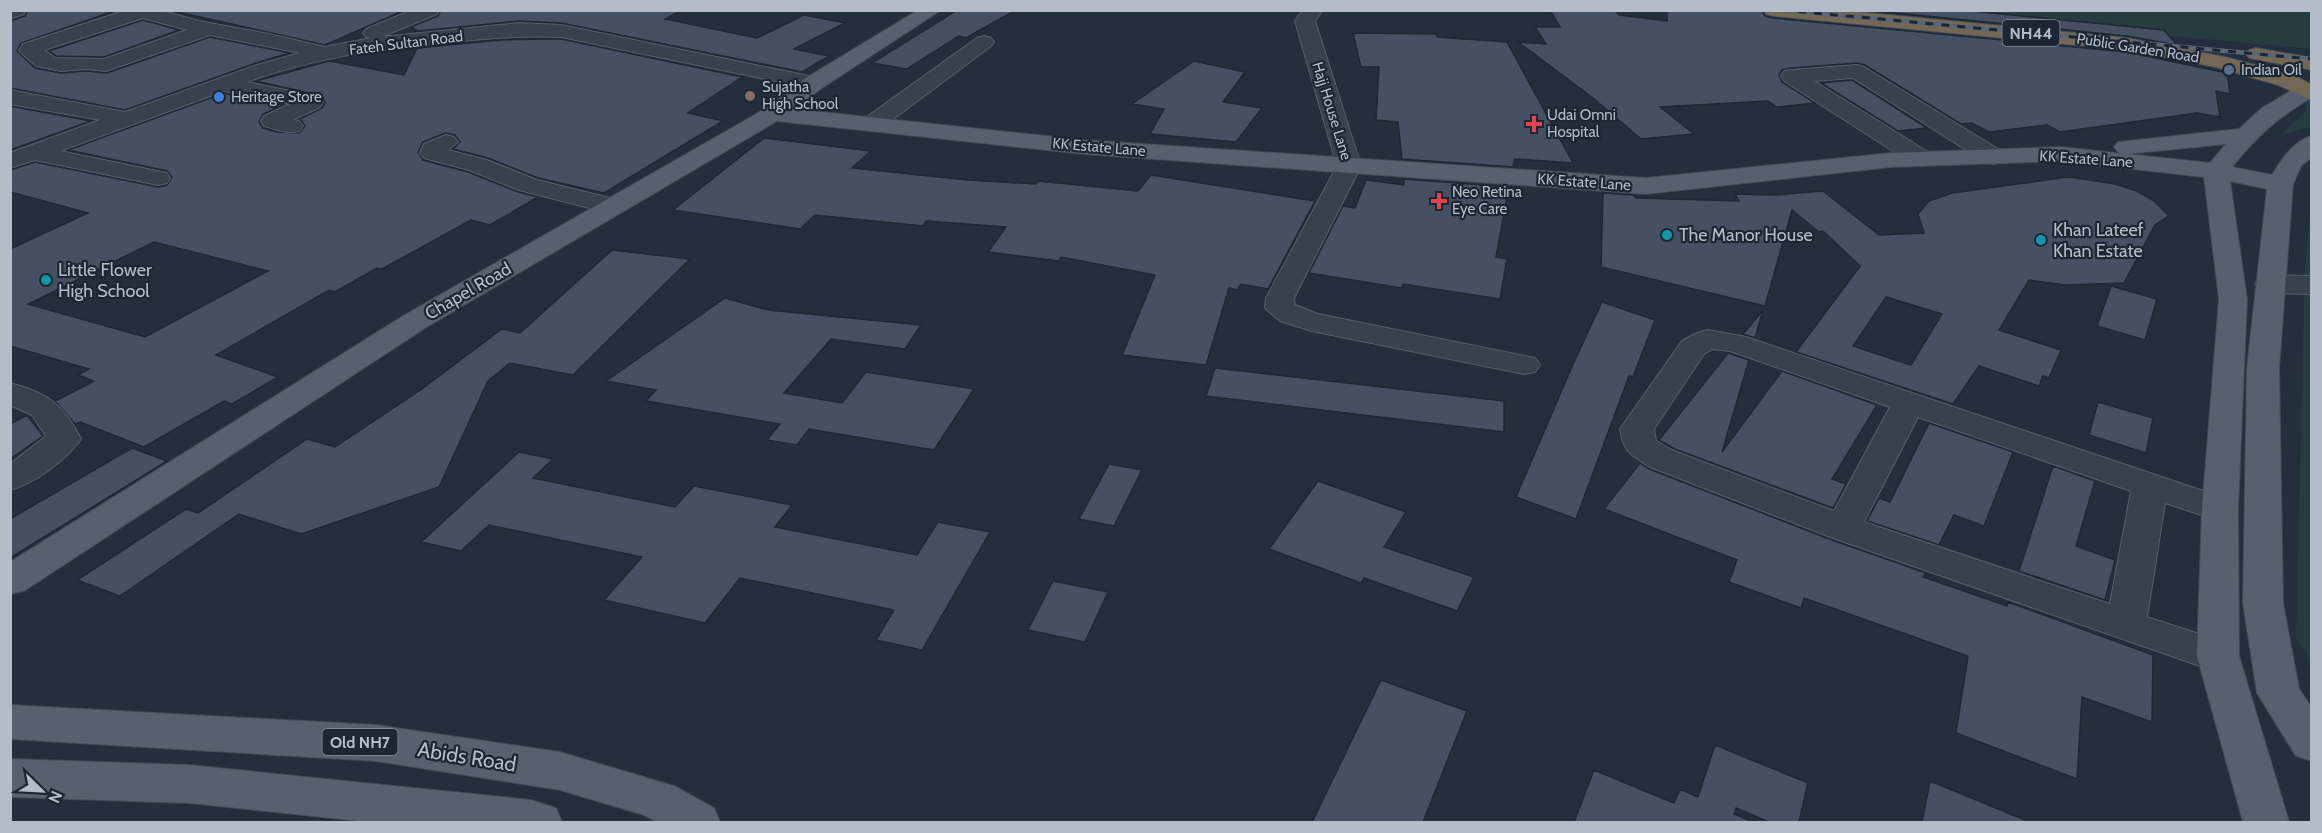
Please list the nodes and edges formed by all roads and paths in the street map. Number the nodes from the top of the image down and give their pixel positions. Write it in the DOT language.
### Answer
graph roads {
  1 [pos="17,10"];
  2 [pos="932,10"];
  3 [pos="1314,10"];
  4 [pos="1773,10"];
  5 [pos="1876,10"];
  6 [pos="428,11"];
  7 [pos="145,12"];
  8 [pos="10,13"];
  9 [pos="578,15"];
  10 [pos="209,29"];
  11 [pos="545,29"];
  12 [pos="984,42"];
  13 [pos="320,53"];
  14 [pos="2312,65"];
  15 [pos="814,82"];
  16 [pos="221,84"];
  17 [pos="2301,89"];
  18 [pos="10,97"];
  19 [pos="773,114"];
  20 [pos="125,118"];
  21 [pos="872,124"];
  22 [pos="291,126"];
  23 [pos="1952,130"];
  24 [pos="1918,133"];
  25 [pos="1882,135"];
  26 [pos="2246,135"];
  27 [pos="446,142"];
  28 [pos="2312,143"];
  29 [pos="2061,154"];
  30 [pos="21,156"];
  31 [pos="1994,157"];
  32 [pos="1957,158"];
  33 [pos="1922,159"];
  34 [pos="1349,166"];
  35 [pos="2216,171"];
  36 [pos="158,178"];
  37 [pos="2280,184"];
  38 [pos="613,206"];
  39 [pos="2269,284"];
  40 [pos="2312,285"];
  41 [pos="1524,365"];
  42 [pos="10,393"];
  43 [pos="1909,402"];
  44 [pos="10,479"];
  45 [pos="2150,485"];
  46 [pos="2220,508"];
  47 [pos="1843,528"];
  48 [pos="10,581"];
  49 [pos="2126,624"];
  50 [pos="2218,656"];
  51 [pos="10,722"];
  52 [pos="2312,743"];
  53 [pos="10,778"];
  54 [pos="539,822"];
  55 [pos="697,822"];
  56 [pos="2266,822"];
  1 -- 8 [label="street"];
  2 -- 15 [label="main road, Chapel Road"];
  3 -- 34 [label="street, Hajj House Lane"];
  4 -- 17 [label="highway, Public Garden Road / NH44"];
  5 -- 14 [label="highway, NH44"];
  6 -- 13 [label="street"];
  7 -- 10 [label="street"];
  7 -- 10 [label="street"];
  9 -- 11 [label="street"];
  10 -- 13 [label="street"];
  11 -- 13 [label="street, Fateh Sultan Road"];
  11 -- 15 [label="street, Fateh Sultan Road"];
  12 -- 21 [label="street"];
  13 -- 16 [label="street, Fateh Sultan Road"];
  14 -- 17 [label="highway, NH44"];
  15 -- 19 [label="main road, Chapel Road"];
  16 -- 20 [label="street, Fateh Sultan Road"];
  16 -- 22 [label="street"];
  17 -- 26 [label="main road"];
  18 -- 20 [label="street"];
  19 -- 21 [label="main road, KK Estate Lane"];
  19 -- 38 [label="main road, Chapel Road"];
  20 -- 30 [label="street, Fateh Sultan Road"];
  21 -- 34 [label="main road, KK Estate Lane"];
  23 -- 24 [label="street"];
  23 -- 25 [label="street"];
  23 -- 31 [label="street"];
  24 -- 25 [label="street"];
  24 -- 32 [label="street"];
  25 -- 33 [label="street"];
  26 -- 29 [label="main road"];
  26 -- 35 [label="main road"];
  27 -- 38 [label="street"];
  28 -- 37 [label="main road"];
  29 -- 31 [label="main road, KK Estate Lane"];
  29 -- 35 [label="main road, KK Estate Lane"];
  30 -- 36 [label="street"];
  31 -- 32 [label="main road, KK Estate Lane"];
  32 -- 33 [label="main road, KK Estate Lane"];
  33 -- 34 [label="main road, KK Estate Lane"];
  34 -- 41 [label="street, Hajj House Lane"];
  35 -- 37 [label="main road, KK Estate Lane"];
  35 -- 46 [label="main road"];
  37 -- 39 [label="main road"];
  38 -- 48 [label="main road, Chapel Road"];
  39 -- 40 [label="street"];
  39 -- 52 [label="main road"];
  42 -- 44 [label="street"];
  43 -- 45 [label="street"];
  43 -- 47 [label="street"];
  43 -- 47 [label="street"];
  45 -- 46 [label="street"];
  45 -- 49 [label="street"];
  46 -- 50 [label="main road"];
  47 -- 49 [label="street"];
  49 -- 50 [label="street"];
  50 -- 56 [label="main road"];
  51 -- 55 [label="main road, Abids Road / Old NH7"];
  53 -- 54 [label="main road"];
}
